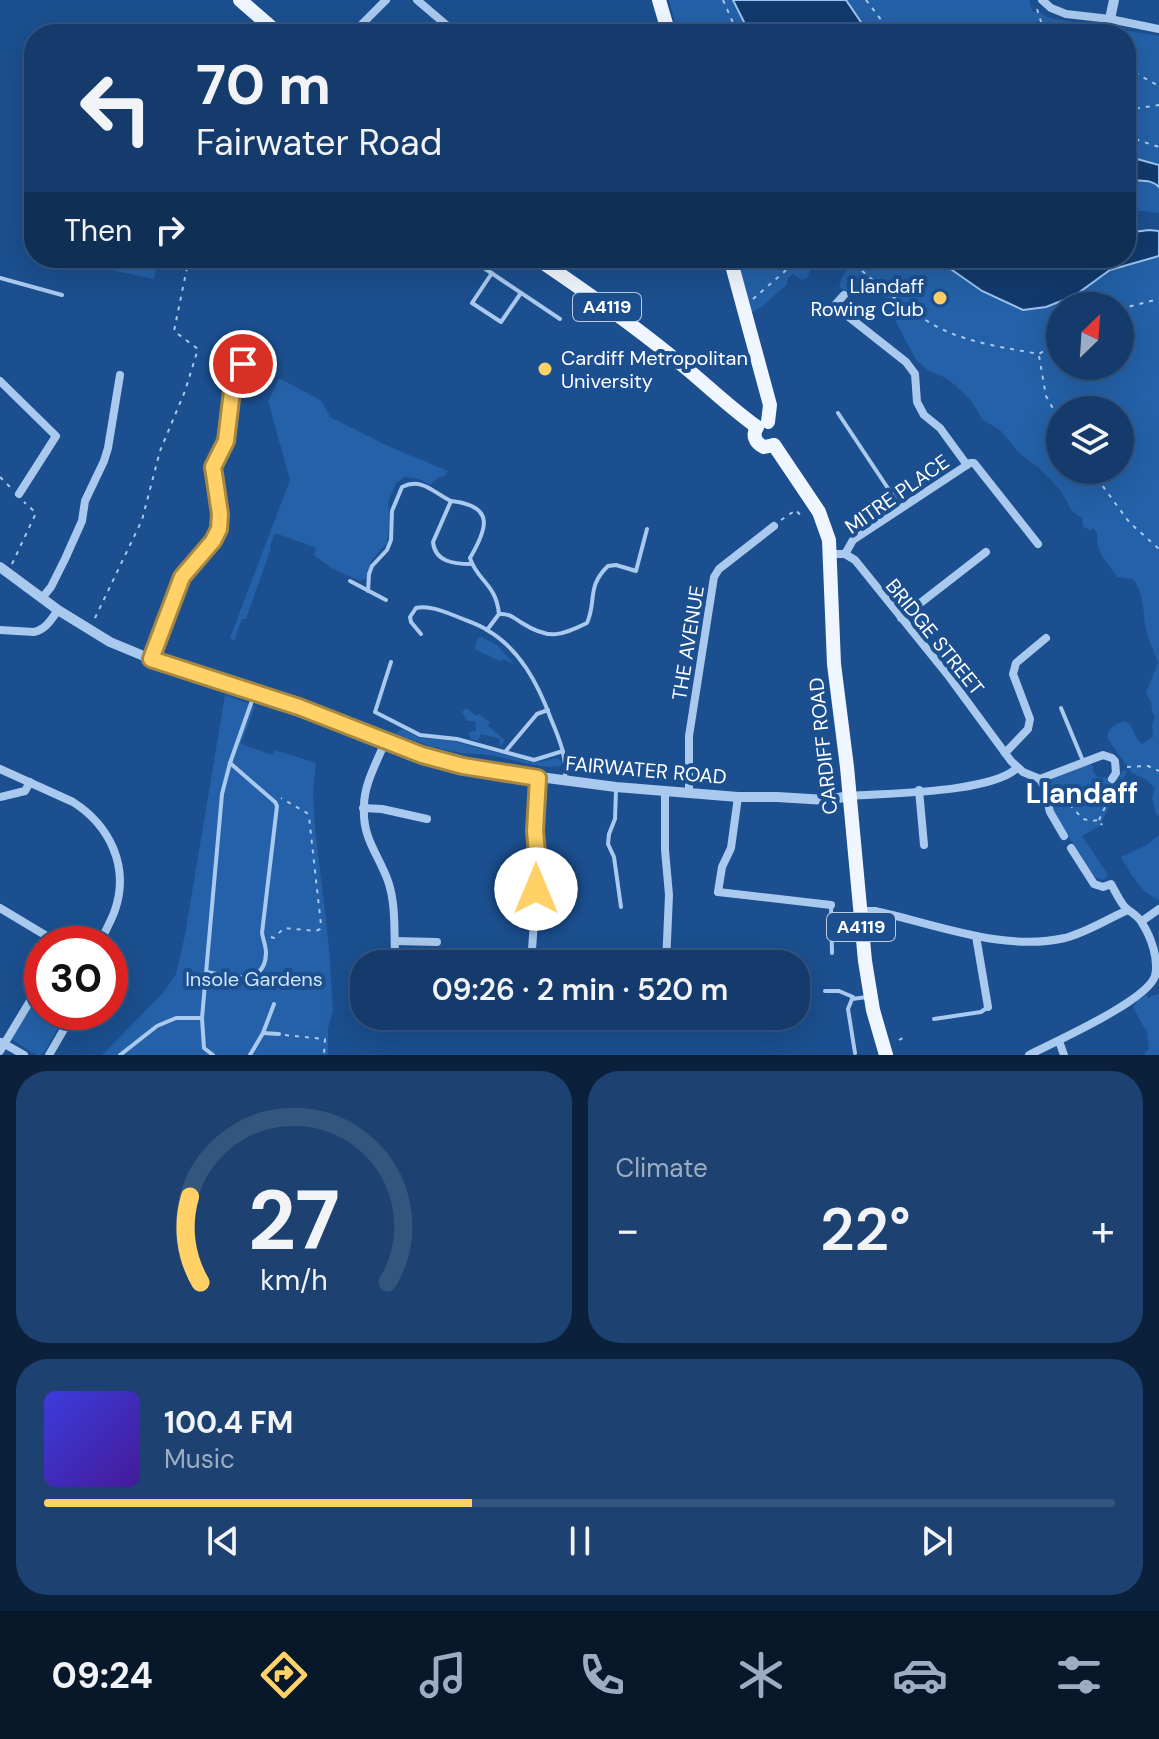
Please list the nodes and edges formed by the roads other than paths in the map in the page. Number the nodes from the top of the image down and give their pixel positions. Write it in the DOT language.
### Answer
graph roads {
  1 [pos="240,0"];
  2 [pos="386,0"];
  3 [pos="417,0"];
  4 [pos="659,0"];
  5 [pos="1040,0"];
  6 [pos="1114,0"];
  7 [pos="1110,19"];
  8 [pos="268,24"];
  9 [pos="362,24"];
  10 [pos="445,24"];
  11 [pos="666,24"];
  12 [pos="1134,24"];
  13 [pos="1136,24"];
  14 [pos="1159,29"];
  15 [pos="484,268"];
  16 [pos="550,268"];
  17 [pos="733,268"];
  18 [pos="492,273"];
  19 [pos="0,278"];
  20 [pos="521,293"];
  21 [pos="62,295"];
  22 [pos="844,295"];
  23 [pos="835,306"];
  24 [pos="826,315"];
  25 [pos="560,319"];
  26 [pos="243,364"];
  27 [pos="120,375"];
  28 [pos="0,381"];
  29 [pos="838,413"];
  30 [pos="762,424"];
  31 [pos="968,464"];
  32 [pos="19,494"];
  33 [pos="451,501"];
  34 [pos="901,509"];
  35 [pos="774,526"];
  36 [pos="647,529"];
  37 [pos="1038,544"];
  38 [pos="986,552"];
  39 [pos="838,554"];
  40 [pos="471,564"];
  41 [pos="3,570"];
  42 [pos="350,581"];
  43 [pos="368,591"];
  44 [pos="42,598"];
  45 [pos="386,600"];
  46 [pos="58,610"];
  47 [pos="499,614"];
  48 [pos="901,618"];
  49 [pos="0,630"];
  50 [pos="487,630"];
  51 [pos="421,634"];
  52 [pos="1046,638"];
  53 [pos="151,659"];
  54 [pos="391,662"];
  55 [pos="254,693"];
  56 [pos="1061,708"];
  57 [pos="548,710"];
  58 [pos="385,742"];
  59 [pos="563,751"];
  60 [pos="505,752"];
  61 [pos="1005,753"];
  62 [pos="1084,762"];
  63 [pos="230,763"];
  64 [pos="1017,768"];
  65 [pos="0,769"];
  66 [pos="538,778"];
  67 [pos="1042,779"];
  68 [pos="565,781"];
  69 [pos="30,782"];
  70 [pos="1114,782"];
  71 [pos="616,787"];
  72 [pos="919,790"];
  73 [pos="665,791"];
  74 [pos="689,792"];
  75 [pos="850,796"];
  76 [pos="0,797"];
  77 [pos="738,797"];
  78 [pos="363,808"];
  79 [pos="427,819"];
  80 [pos="1064,836"];
  81 [pos="924,845"];
  82 [pos="1071,848"];
  83 [pos="678,883"];
  84 [pos="668,884"];
  85 [pos="831,905"];
  86 [pos="621,907"];
  87 [pos="0,908"];
  88 [pos="1159,909"];
  89 [pos="1128,910"];
  90 [pos="860,911"];
  91 [pos="1142,921"];
  92 [pos="30,926"];
  93 [pos="108,926"];
  94 [pos="976,936"];
  95 [pos="395,941"];
  96 [pos="437,942"];
  97 [pos="395,950"];
  98 [pos="532,950"];
  99 [pos="666,950"];
  100 [pos="832,953"];
  101 [pos="207,972"];
  102 [pos="1156,982"];
  103 [pos="825,991"];
  104 [pos="863,997"];
  105 [pos="274,1004"];
  106 [pos="988,1007"];
  107 [pos="24,1010"];
  108 [pos="202,1018"];
  109 [pos="934,1019"];
  110 [pos="64,1030"];
  111 [pos="263,1033"];
  112 [pos="279,1034"];
  113 [pos="1059,1041"];
  114 [pos="1,1046"];
  115 [pos="855,1053"];
  116 [pos="24,1055"];
  117 [pos="49,1055"];
  118 [pos="120,1055"];
  119 [pos="213,1055"];
  120 [pos="250,1055"];
  121 [pos="886,1055"];
  122 [pos="1029,1055"];
  123 [pos="1064,1055"];
  1 -- 8 [label="main road"];
  2 -- 9 [label="street"];
  3 -- 10 [label="street"];
  4 -- 11 [label="main road"];
  5 -- 7 [label="street"];
  6 -- 7 [label="street"];
  7 -- 12 [label="street"];
  13 -- 14 [label="street"];
  15 -- 18 [label="lane"];
  16 -- 30 [label="main road, A4119"];
  17 -- 30 [label="main road"];
  18 -- 20 [label="lane"];
  18 -- 20 [label="lane"];
  19 -- 21 [label="lane"];
  20 -- 25 [label="lane"];
  22 -- 23 [label="street"];
  23 -- 24 [label="street"];
  23 -- 31 [label="street"];
  26 -- 53 [label="street"];
  27 -- 44 [label="street"];
  28 -- 32 [label="street"];
  29 -- 34 [label="lane"];
  30 -- 39 [label="main road, CARDIFF ROAD / A4119"];
  31 -- 34 [label="street, MITRE PLACE"];
  31 -- 37 [label="street"];
  33 -- 40 [label="lane"];
  33 -- 40 [label="lane"];
  33 -- 43 [label="lane"];
  34 -- 39 [label="street, MITRE PLACE"];
  35 -- 74 [label="street, THE AVENUE"];
  36 -- 47 [label="lane"];
  38 -- 48 [label="street"];
  39 -- 48 [label="street, BRIDGE STREET"];
  39 -- 75 [label="main road, CARDIFF ROAD / A4119"];
  40 -- 47 [label="lane"];
  41 -- 44 [label="street, FAIRWATER ROAD"];
  42 -- 43 [label="lane"];
  43 -- 45 [label="lane"];
  44 -- 46 [label="street, FAIRWATER ROAD"];
  46 -- 49 [label="street"];
  46 -- 53 [label="street, FAIRWATER ROAD"];
  47 -- 50 [label="lane"];
  48 -- 61 [label="street, BRIDGE STREET"];
  50 -- 51 [label="lane"];
  50 -- 57 [label="lane"];
  52 -- 61 [label="street"];
  53 -- 55 [label="street, FAIRWATER ROAD"];
  54 -- 60 [label="lane"];
  55 -- 58 [label="street, FAIRWATER ROAD"];
  55 -- 63 [label="lane"];
  56 -- 62 [label="lane"];
  57 -- 59 [label="lane"];
  57 -- 60 [label="lane"];
  58 -- 66 [label="street, FAIRWATER ROAD"];
  58 -- 78 [label="street"];
  59 -- 60 [label="lane"];
  59 -- 68 [label="lane"];
  61 -- 64 [label="street, BRIDGE STREET"];
  62 -- 67 [label="street"];
  62 -- 70 [label="street"];
  63 -- 101 [label="lane"];
  63 -- 101 [label="lane"];
  64 -- 67 [label="street"];
  64 -- 72 [label="street"];
  65 -- 69 [label="street"];
  66 -- 68 [label="street, FAIRWATER ROAD"];
  66 -- 98 [label="street"];
  67 -- 80 [label="street"];
  68 -- 71 [label="street, FAIRWATER ROAD"];
  69 -- 76 [label="street"];
  69 -- 93 [label="street"];
  71 -- 73 [label="street, FAIRWATER ROAD"];
  71 -- 86 [label="lane"];
  72 -- 75 [label="street"];
  72 -- 81 [label="street"];
  73 -- 74 [label="street, FAIRWATER ROAD"];
  73 -- 84 [label="street"];
  74 -- 77 [label="street, FAIRWATER ROAD"];
  75 -- 77 [label="street, FAIRWATER ROAD"];
  75 -- 90 [label="main road, CARDIFF ROAD / A4119"];
  77 -- 85 [label="street"];
  78 -- 79 [label="street"];
  78 -- 95 [label="street"];
  82 -- 89 [label="street"];
  83 -- 84 [label="street"];
  84 -- 99 [label="street"];
  85 -- 100 [label="lane"];
  87 -- 92 [label="street"];
  88 -- 91 [label="street"];
  89 -- 91 [label="street"];
  89 -- 94 [label="street"];
  90 -- 94 [label="street"];
  90 -- 104 [label="main road, CARDIFF ROAD / A4119"];
  91 -- 102 [label="street"];
  94 -- 106 [label="street"];
  95 -- 96 [label="street"];
  95 -- 97 [label="street"];
  101 -- 108 [label="lane"];
  102 -- 113 [label="street"];
  103 -- 104 [label="lane"];
  104 -- 115 [label="lane"];
  104 -- 121 [label="main road, CARDIFF ROAD / A4119"];
  105 -- 111 [label="lane"];
  106 -- 109 [label="lane"];
  107 -- 114 [label="street"];
  108 -- 118 [label="lane"];
  108 -- 119 [label="lane"];
  110 -- 117 [label="street"];
  111 -- 112 [label="lane"];
  111 -- 120 [label="lane"];
  113 -- 122 [label="street"];
  113 -- 123 [label="street"];
  114 -- 116 [label="street"];
}
